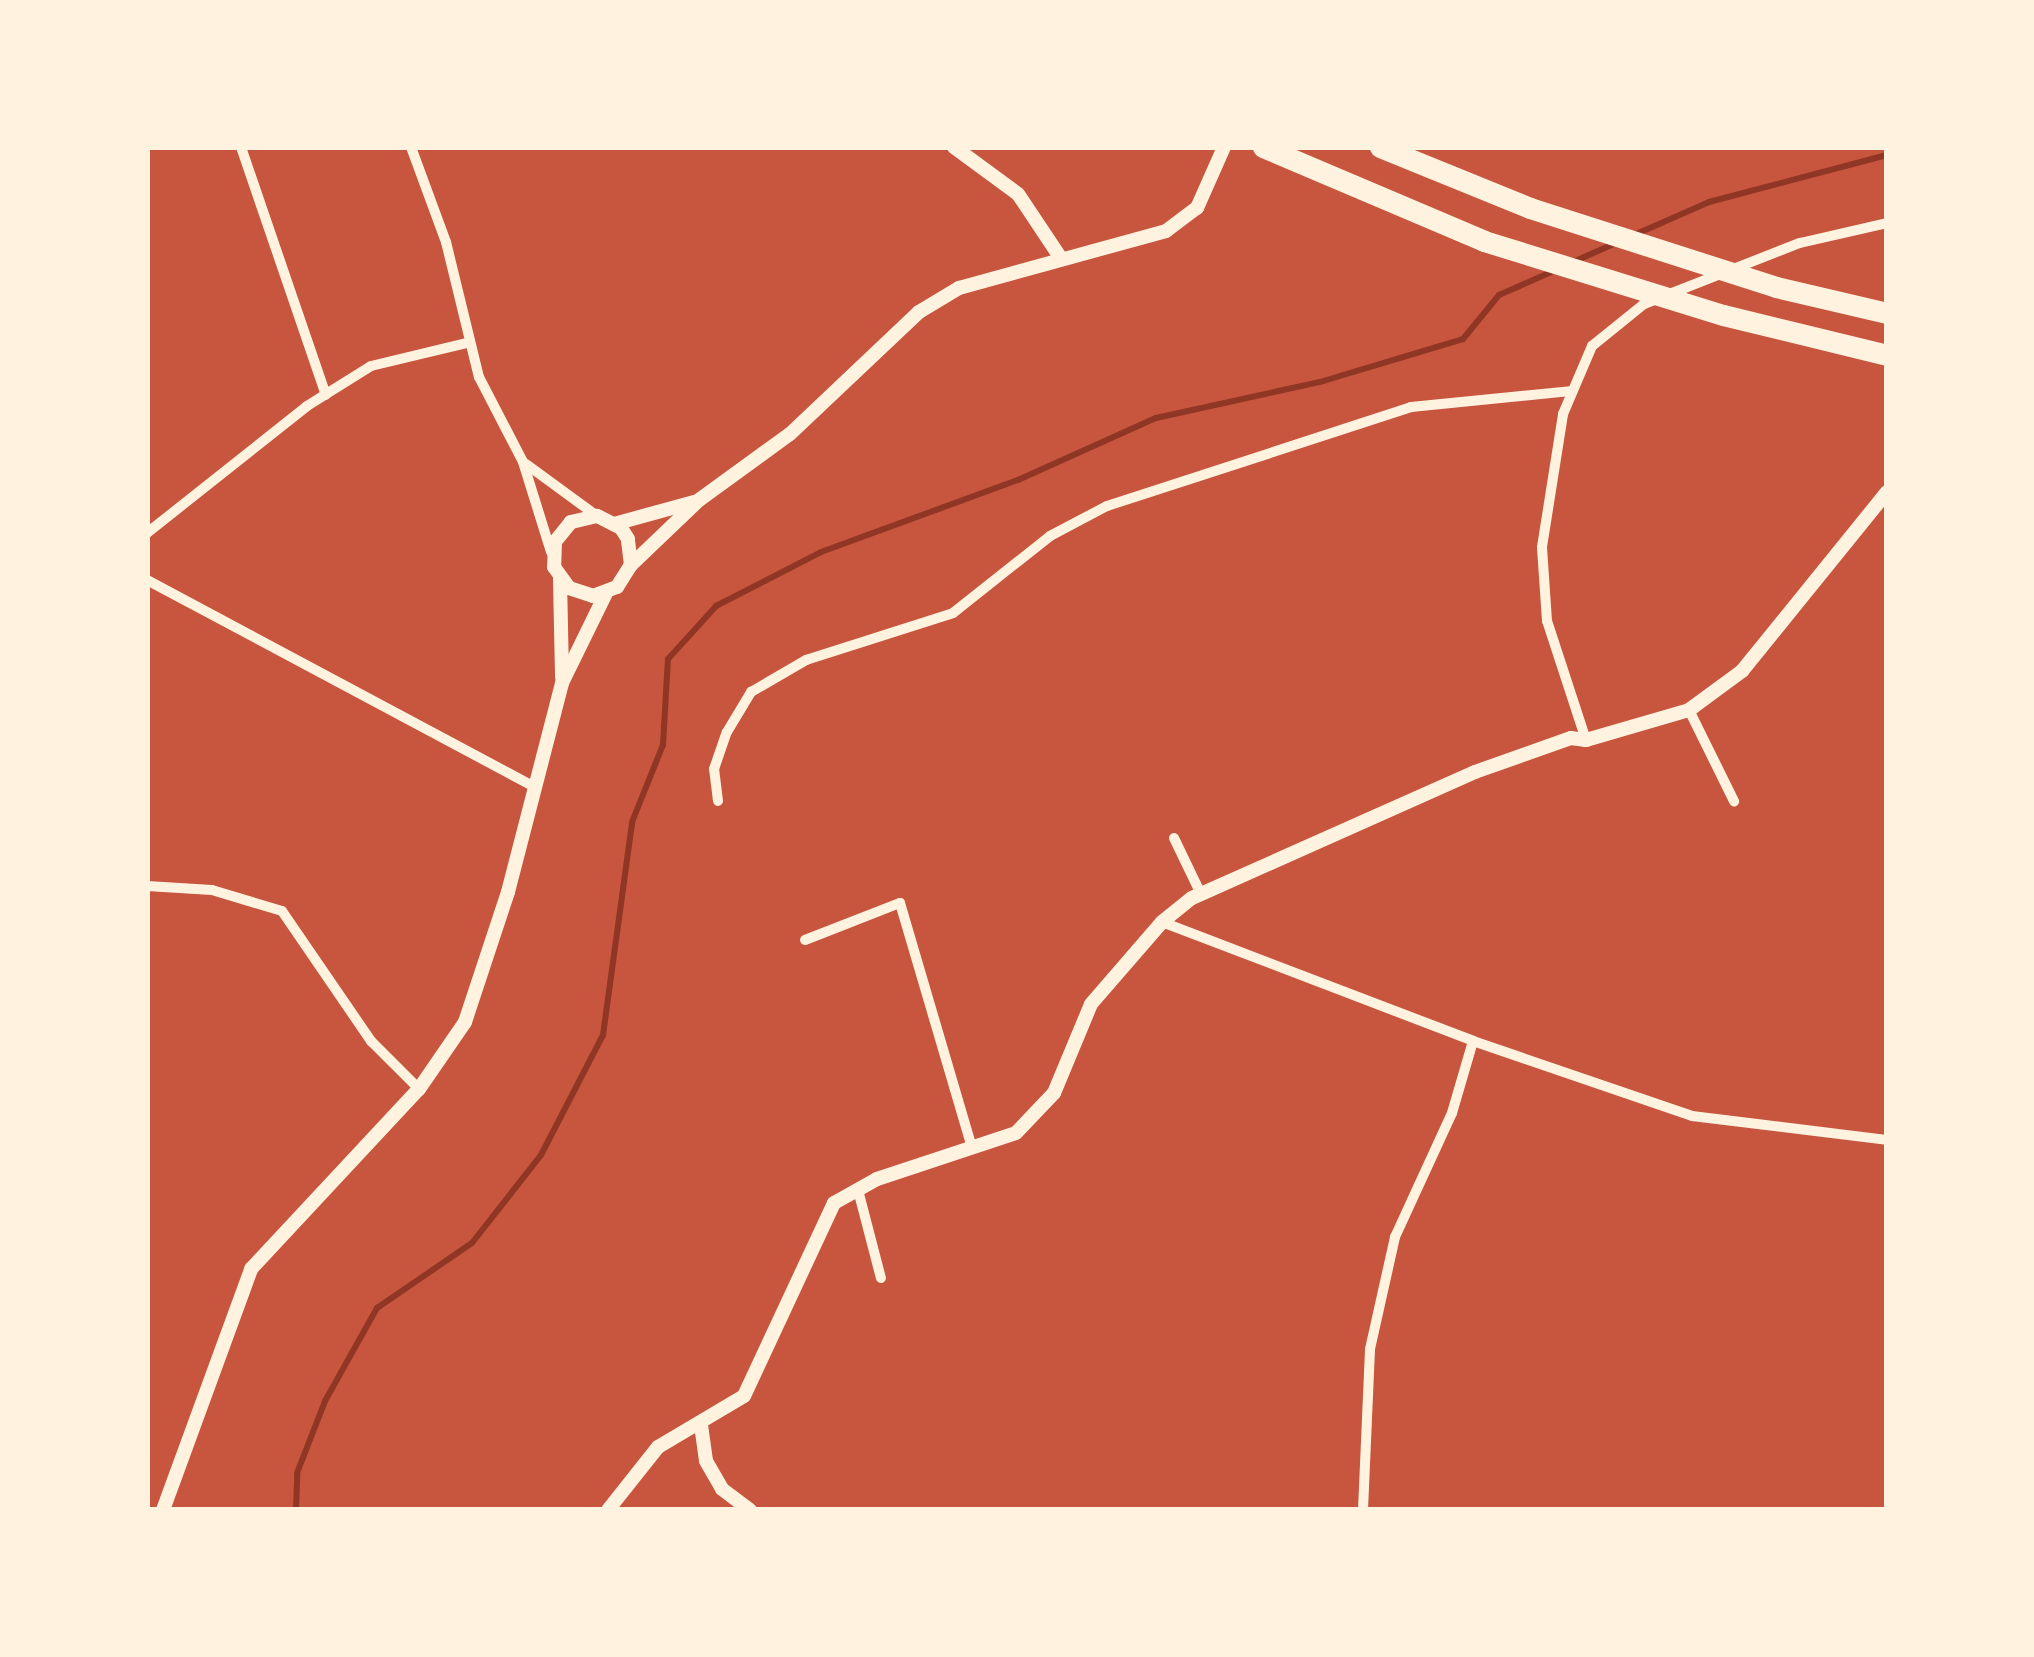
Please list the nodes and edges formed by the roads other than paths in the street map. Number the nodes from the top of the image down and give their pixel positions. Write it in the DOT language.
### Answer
graph roads {
  1 [pos="241,147"];
  2 [pos="411,147"];
  3 [pos="954,147"];
  4 [pos="1224,147"];
  5 [pos="1264,147"];
  6 [pos="1380,147"];
  7 [pos="1887,223"];
  8 [pos="1060,257"];
  9 [pos="1887,313"];
  10 [pos="467,343"];
  11 [pos="1887,356"];
  12 [pos="1570,391"];
  13 [pos="326,395"];
  14 [pos="523,462"];
  15 [pos="1887,492"];
  16 [pos="699,500"];
  17 [pos="597,516"];
  18 [pos="614,524"];
  19 [pos="147,533"];
  20 [pos="553,555"];
  21 [pos="631,565"];
  22 [pos="560,579"];
  23 [pos="147,580"];
  24 [pos="606,593"];
  25 [pos="562,683"];
  26 [pos="1689,710"];
  27 [pos="1586,740"];
  28 [pos="532,786"];
  29 [pos="718,801"];
  30 [pos="1734,801"];
  31 [pos="1174,838"];
  32 [pos="147,886"];
  33 [pos="1201,894"];
  34 [pos="1162,922"];
  35 [pos="806,940"];
  36 [pos="1473,1041"];
  37 [pos="418,1090"];
  38 [pos="1887,1140"];
  39 [pos="970,1144"];
  40 [pos="857,1190"];
  41 [pos="881,1277"];
  42 [pos="701,1425"];
  43 [pos="164,1510"];
  44 [pos="608,1510"];
  45 [pos="750,1510"];
  46 [pos="1363,1510"];
  1 -- 13 [label="street"];
  2 -- 10 [label="street"];
  3 -- 8 [label="street"];
  4 -- 8 [label="street"];
  5 -- 11 [label="highway"];
  6 -- 9 [label="highway"];
  7 -- 12 [label="street"];
  8 -- 16 [label="street"];
  10 -- 13 [label="street"];
  10 -- 14 [label="street"];
  12 -- 27 [label="street"];
  12 -- 29 [label="street"];
  13 -- 19 [label="street"];
  14 -- 17 [label="street"];
  14 -- 20 [label="street"];
  15 -- 26 [label="street"];
  16 -- 18 [label="street"];
  16 -- 21 [label="street"];
  17 -- 18 [label="street"];
  17 -- 20 [label="street"];
  18 -- 21 [label="street"];
  20 -- 22 [label="street"];
  21 -- 24 [label="street"];
  22 -- 24 [label="street"];
  22 -- 25 [label="street"];
  23 -- 28 [label="street"];
  24 -- 25 [label="street"];
  25 -- 28 [label="street"];
  26 -- 27 [label="street"];
  26 -- 30 [label="street"];
  27 -- 33 [label="street"];
  28 -- 37 [label="street"];
  31 -- 33 [label="street"];
  32 -- 37 [label="street"];
  33 -- 34 [label="street"];
  34 -- 36 [label="street"];
  34 -- 39 [label="street"];
  35 -- 39 [label="street"];
  36 -- 38 [label="street"];
  36 -- 46 [label="street"];
  37 -- 43 [label="street"];
  39 -- 40 [label="street"];
  40 -- 41 [label="street"];
  40 -- 42 [label="street"];
  42 -- 44 [label="street"];
  42 -- 45 [label="street"];
}
